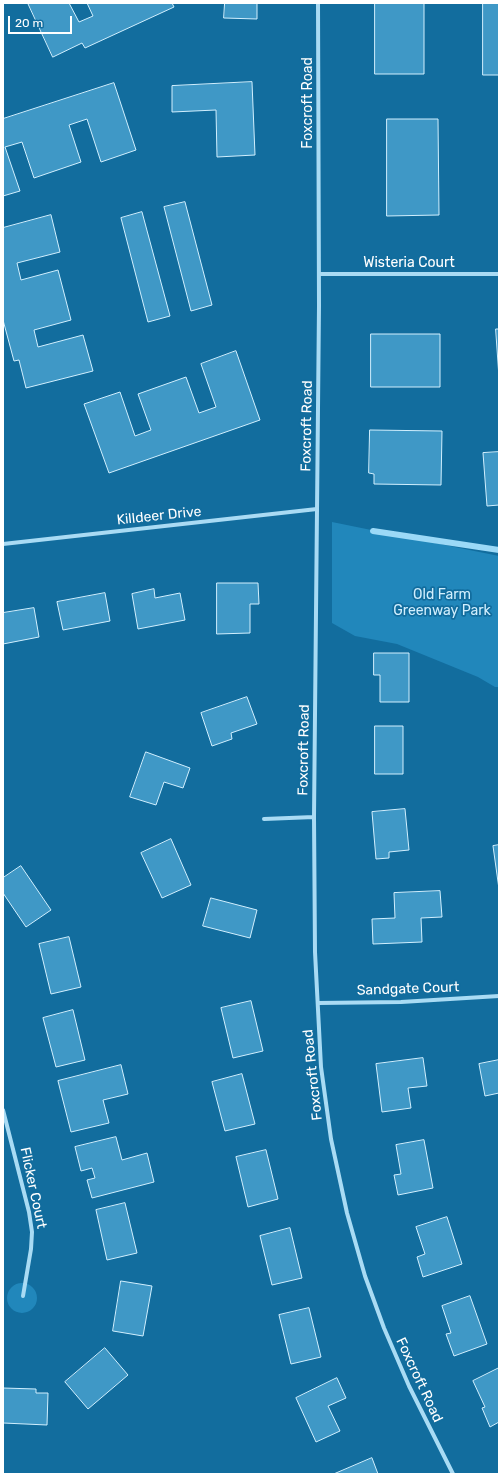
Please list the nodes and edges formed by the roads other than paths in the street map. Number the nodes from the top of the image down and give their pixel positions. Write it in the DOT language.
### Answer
graph roads {
  1 [pos="318,3"];
  2 [pos="319,274"];
  3 [pos="499,274"];
  4 [pos="317,509"];
  5 [pos="3,544"];
  6 [pos="314,817"];
  7 [pos="264,820"];
  8 [pos="499,996"];
  9 [pos="318,1002"];
  10 [pos="3,1110"];
  11 [pos="23,1296"];
  12 [pos="453,1474"];
  1 -- 2 [label="street, Foxcroft Road"];
  2 -- 3 [label="street, Wisteria Court"];
  2 -- 4 [label="street, Foxcroft Road"];
  4 -- 5 [label="street, Killdeer Drive"];
  4 -- 6 [label="street, Foxcroft Road"];
  6 -- 7 [label="street"];
  6 -- 9 [label="street, Foxcroft Road"];
  8 -- 9 [label="street, Sandgate Court"];
  9 -- 12 [label="street, Foxcroft Road"];
  10 -- 11 [label="street, Flicker Court"];
}
